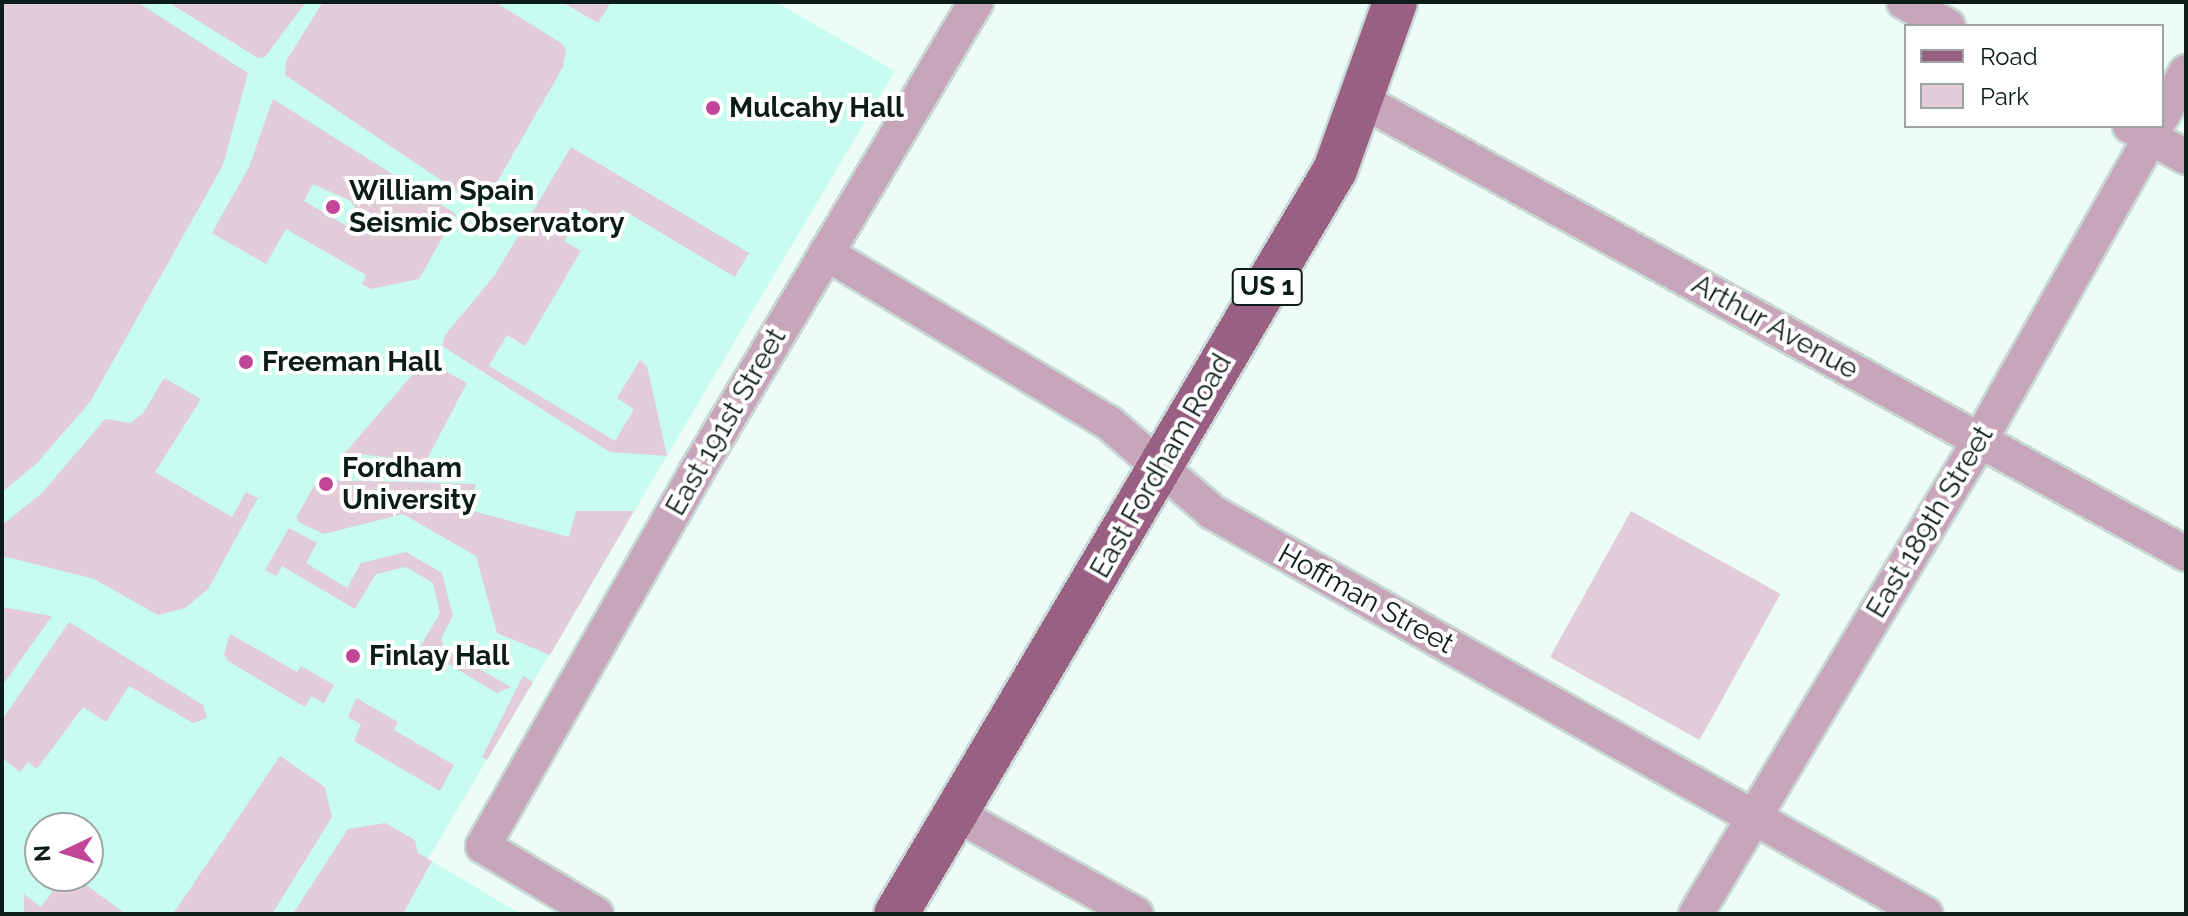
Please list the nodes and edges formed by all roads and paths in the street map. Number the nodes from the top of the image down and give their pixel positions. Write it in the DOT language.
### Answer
graph roads {
  1 [pos="976,2"];
  2 [pos="1395,2"];
  3 [pos="1904,2"];
  4 [pos="1944,24"];
  5 [pos="2186,72"];
  6 [pos="1363,101"];
  7 [pos="2164,105"];
  8 [pos="2149,128"];
  9 [pos="2152,128"];
  10 [pos="2186,157"];
  11 [pos="826,253"];
  12 [pos="1980,440"];
  13 [pos="1160,467"];
  14 [pos="2186,554"];
  15 [pos="956,814"];
  16 [pos="1754,817"];
  17 [pos="596,914"];
  18 [pos="896,914"];
  19 [pos="1136,914"];
  20 [pos="1696,914"];
  21 [pos="1925,914"];
  1 -- 11 [label="street, East 191st Street"];
  2 -- 6 [label="main road, East Fordham Road / US 1"];
  3 -- 4 [label="street"];
  5 -- 7 [label="street, East 189th Street"];
  6 -- 12 [label="street, Arthur Avenue"];
  6 -- 13 [label="main road, East Fordham Road / US 1"];
  8 -- 12 [label="street, East 189th Street"];
  9 -- 10 [label="street"];
  11 -- 13 [label="street, Hoffman Street"];
  11 -- 17 [label="street, East 191st Street"];
  12 -- 14 [label="street, Arthur Avenue"];
  12 -- 16 [label="street, East 189th Street"];
  13 -- 15 [label="main road, East Fordham Road / US 1"];
  13 -- 16 [label="street, Hoffman Street"];
  15 -- 18 [label="main road, East Fordham Road / US 1"];
  15 -- 19 [label="street"];
  16 -- 20 [label="street, East 189th Street"];
  16 -- 21 [label="street, Hoffman Street"];
}
